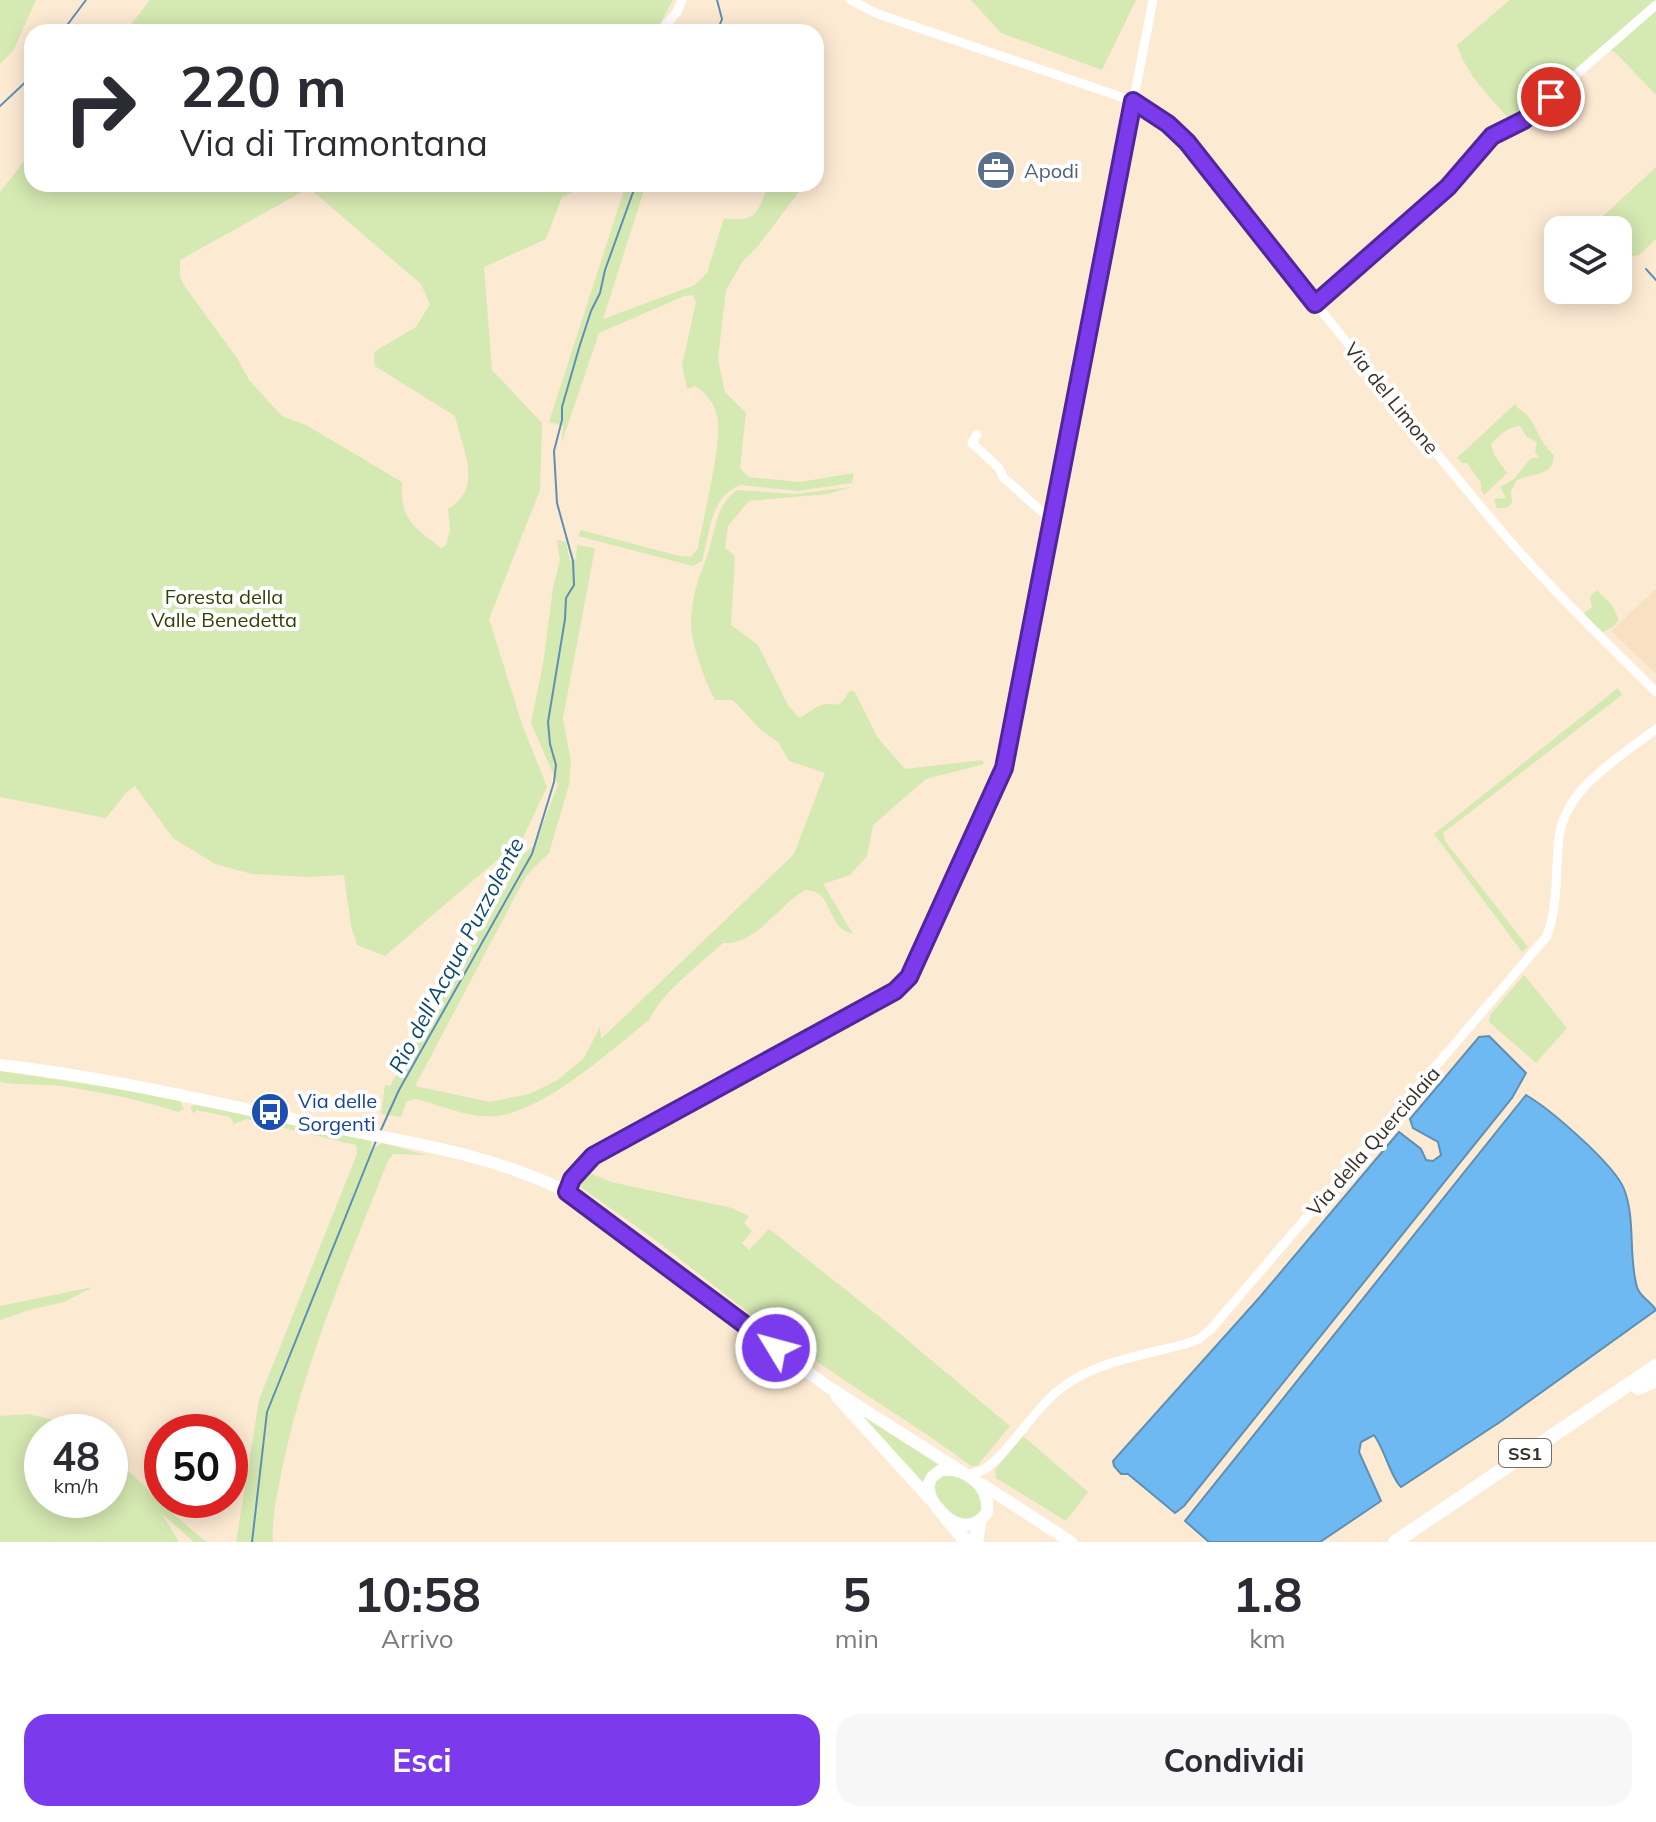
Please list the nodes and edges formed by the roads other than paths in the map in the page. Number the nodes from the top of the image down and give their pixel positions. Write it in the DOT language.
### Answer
graph roads {
  1 [pos="682,0"];
  2 [pos="850,0"];
  3 [pos="1153,0"];
  4 [pos="1656,5"];
  5 [pos="667,24"];
  6 [pos="1133,101"];
  7 [pos="1315,304"];
  8 [pos="977,434"];
  9 [pos="1051,520"];
  10 [pos="1656,692"];
  11 [pos="1656,729"];
  12 [pos="0,1065"];
  13 [pos="567,1192"];
  14 [pos="1656,1366"];
  15 [pos="1656,1378"];
  16 [pos="827,1386"];
  17 [pos="989,1466"];
  18 [pos="967,1475"];
  19 [pos="991,1491"];
  20 [pos="933,1503"];
  21 [pos="1021,1511"];
  22 [pos="947,1519"];
  23 [pos="981,1520"];
  24 [pos="967,1542"];
  25 [pos="976,1542"];
  26 [pos="1071,1542"];
  27 [pos="1395,1542"];
  28 [pos="1410,1542"];
  1 -- 5 [label="street"];
  2 -- 6 [label="street, Via del Limone"];
  3 -- 6 [label="street"];
  4 -- 7 [label="street"];
  6 -- 7 [label="street, Via del Limone"];
  6 -- 9 [label="street"];
  7 -- 10 [label="street, Via del Limone"];
  8 -- 9 [label="street"];
  9 -- 13 [label="street"];
  11 -- 17 [label="street, Via della Querciolaia"];
  12 -- 13 [label="main road"];
  13 -- 16 [label="main road"];
  14 -- 27 [label="highway, SS1"];
  15 -- 28 [label="highway, SS1"];
  16 -- 18 [label="main road"];
  16 -- 20 [label="main road"];
  17 -- 18 [label="street"];
  17 -- 19 [label="street"];
  18 -- 19 [label="main road"];
  18 -- 20 [label="main road"];
  18 -- 23 [label="main road"];
  19 -- 21 [label="main road"];
  20 -- 22 [label="main road"];
  21 -- 23 [label="main road"];
  21 -- 26 [label="main road"];
  22 -- 23 [label="main road"];
  22 -- 24 [label="highway"];
  23 -- 25 [label="highway"];
}
